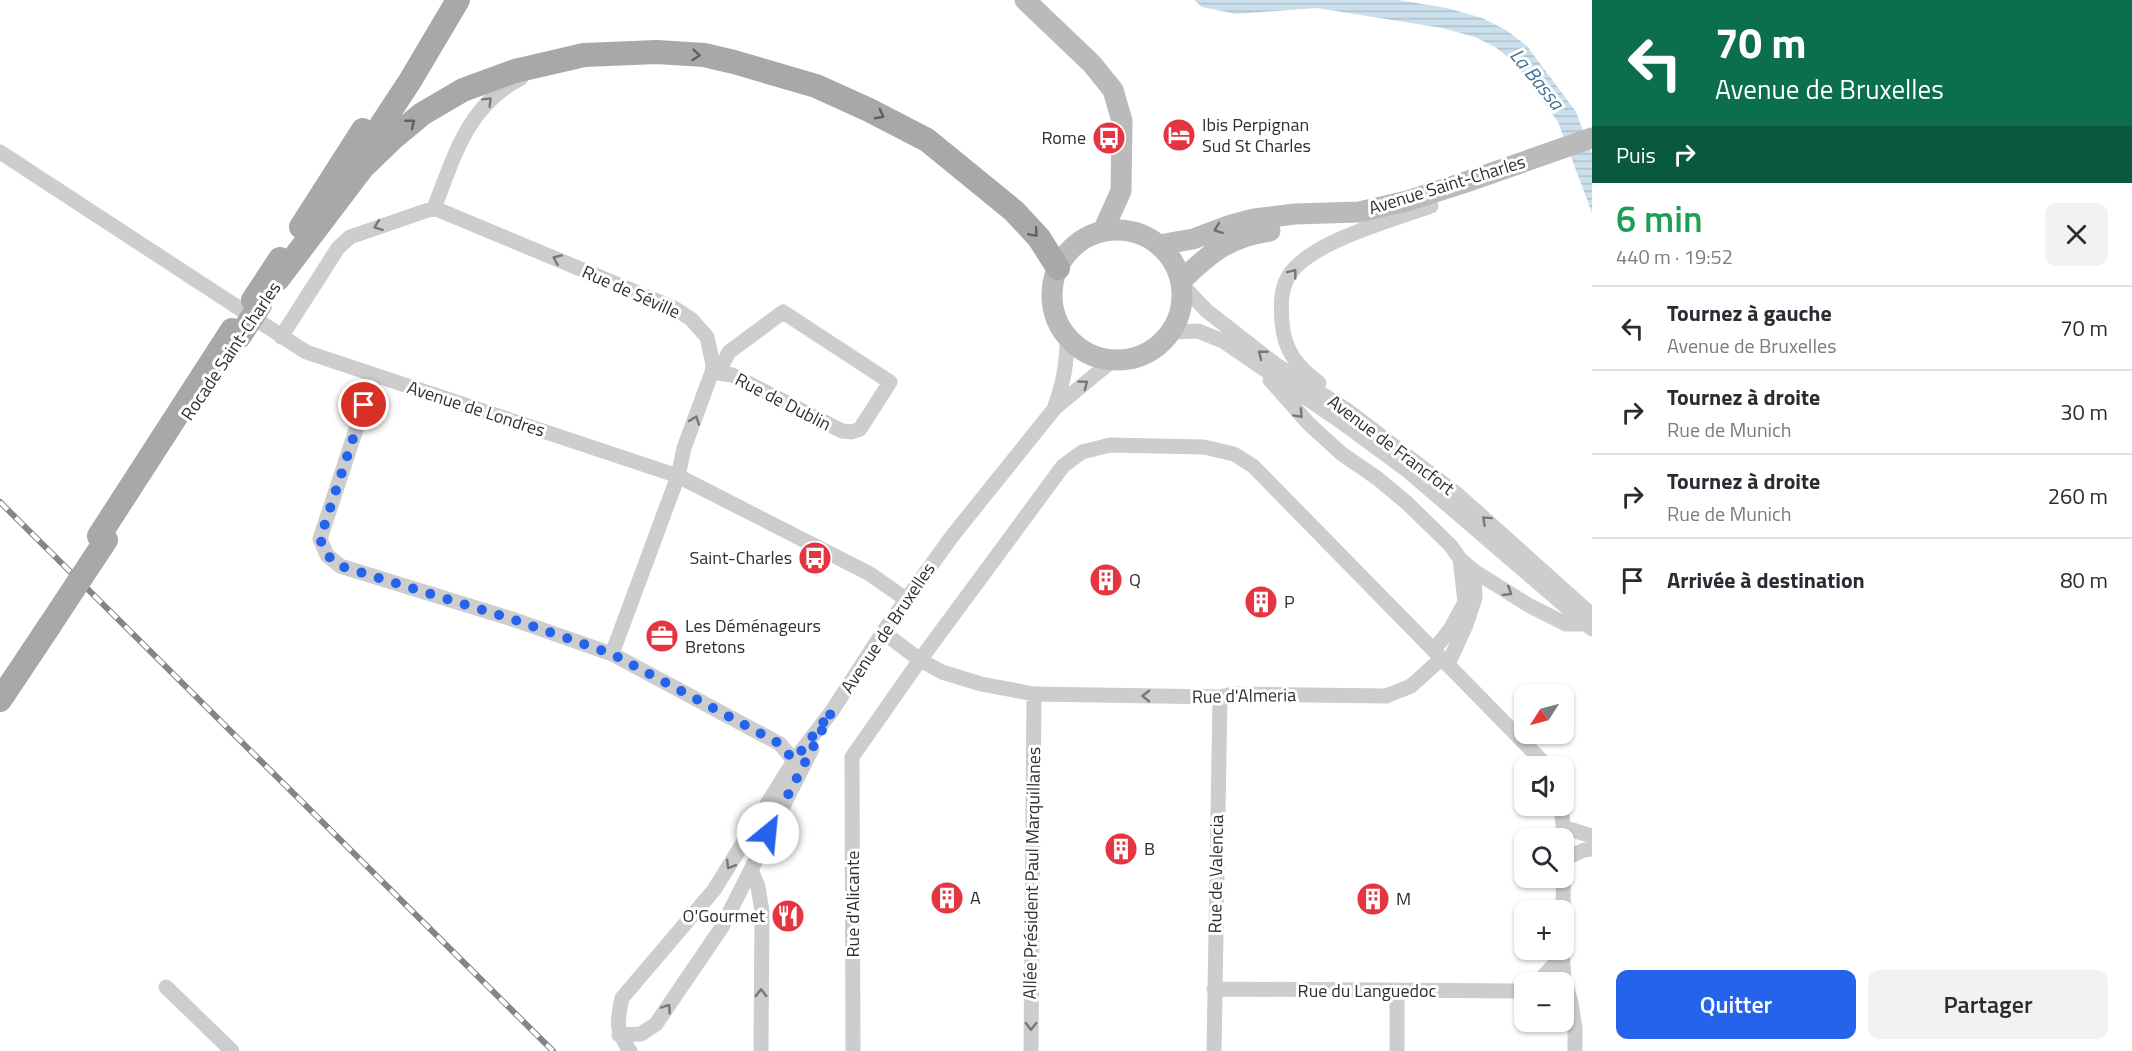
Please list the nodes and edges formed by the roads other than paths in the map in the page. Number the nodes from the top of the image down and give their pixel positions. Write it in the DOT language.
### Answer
graph roads {
  1 [pos="443,0"];
  2 [pos="458,0"];
  3 [pos="1025,0"];
  4 [pos="657,52"];
  5 [pos="1592,138"];
  6 [pos="1592,149"];
  7 [pos="0,152"];
  8 [pos="1560,155"];
  9 [pos="1121,191"];
  10 [pos="1431,206"];
  11 [pos="434,208"];
  12 [pos="1103,231"];
  13 [pos="1139,234"];
  14 [pos="1159,245"];
  15 [pos="1058,268"];
  16 [pos="278,279"];
  17 [pos="1181,283"];
  18 [pos="256,302"];
  19 [pos="1171,332"];
  20 [pos="1067,336"];
  21 [pos="281,337"];
  22 [pos="1113,360"];
  23 [pos="1262,369"];
  24 [pos="715,373"];
  25 [pos="374,375"];
  26 [pos="1055,408"];
  27 [pos="1429,471"];
  28 [pos="678,476"];
  29 [pos="1460,559"];
  30 [pos="1474,571"];
  31 [pos="907,600"];
  32 [pos="47,622"];
  33 [pos="1590,623"];
  34 [pos="883,632"];
  35 [pos="612,654"];
  36 [pos="1441,657"];
  37 [pos="920,660"];
  38 [pos="0,686"];
  39 [pos="1034,694"];
  40 [pos="1212,697"];
  41 [pos="0,700"];
  42 [pos="832,711"];
  43 [pos="1537,756"];
  44 [pos="795,759"];
  45 [pos="1562,816"];
  46 [pos="1563,827"];
  47 [pos="1592,836"];
  48 [pos="1592,849"];
  49 [pos="1574,854"];
  50 [pos="750,869"];
  51 [pos="1556,960"];
  52 [pos="1563,960"];
  53 [pos="1547,972"];
  54 [pos="166,987"];
  55 [pos="1214,989"];
  56 [pos="1514,990"];
  57 [pos="1397,992"];
  58 [pos="1575,1028"];
  59 [pos="619,1035"];
  60 [pos="232,1051"];
  61 [pos="625,1051"];
  62 [pos="630,1051"];
  63 [pos="639,1051"];
  64 [pos="761,1051"];
  65 [pos="853,1051"];
  66 [pos="1031,1051"];
  67 [pos="1214,1051"];
  68 [pos="1397,1051"];
  69 [pos="1575,1051"];
  1 -- 18 [label="main road, Rocade Saint-Charles"];
  2 -- 16 [label="main road, Rocade Saint-Charles"];
  3 -- 9 [label="street"];
  11 -- 4 [label="street, one-way"];
  4 -- 15 [label="main road, one-way"];
  16 -- 4 [label="main road, one-way"];
  5 -- 8 [label="street, Avenue Saint-Charles"];
  6 -- 8 [label="street, Avenue Saint-Charles"];
  7 -- 21 [label="street, Avenue de Londres"];
  8 -- 10 [label="street, Avenue Saint-Charles"];
  8 -- 14 [label="street, Avenue Saint-Charles, one-way"];
  9 -- 12 [label="street"];
  9 -- 13 [label="street"];
  10 -- 17 [label="street, Avenue Saint-Charles"];
  27 -- 10 [label="street, one-way"];
  11 -- 21 [label="street, one-way"];
  24 -- 11 [label="street, Rue de Séville, one-way"];
  12 -- 13 [label="street"];
  12 -- 15 [label="street"];
  13 -- 14 [label="street"];
  14 -- 17 [label="street"];
  15 -- 20 [label="street"];
  16 -- 18 [label="main road, Rocade Saint-Charles"];
  17 -- 19 [label="street"];
  27 -- 17 [label="street, Avenue de Francfort, one-way"];
  18 -- 32 [label="main road, Rocade Saint-Charles"];
  19 -- 22 [label="street"];
  19 -- 23 [label="street, Avenue de Francfort"];
  20 -- 22 [label="street"];
  20 -- 26 [label="street, Avenue de Bruxelles"];
  21 -- 25 [label="street, Avenue de Londres"];
  26 -- 22 [label="street, Avenue de Bruxelles, one-way"];
  23 -- 29 [label="street, one-way"];
  23 -- 33 [label="street, Avenue de Francfort"];
  24 -- 24 [label="street, Rue de Dublin"];
  28 -- 24 [label="street, Rue de Séville, one-way"];
  25 -- 28 [label="street, Avenue de Londres"];
  25 -- 35 [label="street"];
  26 -- 31 [label="street, Avenue de Bruxelles"];
  33 -- 27 [label="street, Avenue de Francfort, one-way"];
  28 -- 31 [label="street, Avenue de Londres"];
  28 -- 35 [label="street, Rue de Séville"];
  29 -- 30 [label="street"];
  29 -- 36 [label="street"];
  30 -- 33 [label="street, one-way"];
  30 -- 36 [label="street"];
  31 -- 34 [label="street, Avenue de Bruxelles"];
  32 -- 38 [label="main road, Rocade Saint-Charles"];
  32 -- 41 [label="main road, Rocade Saint-Charles"];
  34 -- 37 [label="street, Rue d'Almeria"];
  34 -- 42 [label="street, Avenue de Bruxelles"];
  35 -- 44 [label="street"];
  36 -- 37 [label="street"];
  36 -- 40 [label="street, Rue d'Almeria"];
  36 -- 43 [label="street"];
  37 -- 39 [label="street, Rue d'Almeria"];
  37 -- 65 [label="street, Rue d'Alicante"];
  40 -- 39 [label="street, Rue d'Almeria, one-way"];
  39 -- 66 [label="street, Allée Président Paul Marquillanes, one-way"];
  40 -- 55 [label="street, Rue de Valencia"];
  42 -- 44 [label="street, Avenue de Bruxelles"];
  42 -- 50 [label="street"];
  44 -- 59 [label="street, Avenue de Bruxelles, one-way"];
  45 -- 46 [label="street"];
  46 -- 47 [label="street"];
  48 -- 49 [label="street"];
  59 -- 50 [label="street, one-way"];
  64 -- 50 [label="street, one-way"];
  51 -- 53 [label="street"];
  52 -- 58 [label="street"];
  54 -- 60 [label="street"];
  55 -- 57 [label="street, Rue du Languedoc"];
  55 -- 67 [label="street, Rue de Valencia"];
  56 -- 57 [label="street, Rue du Languedoc"];
  57 -- 68 [label="street"];
  58 -- 69 [label="street"];
  59 -- 61 [label="street"];
  59 -- 62 [label="street"];
  59 -- 63 [label="street"];
}
